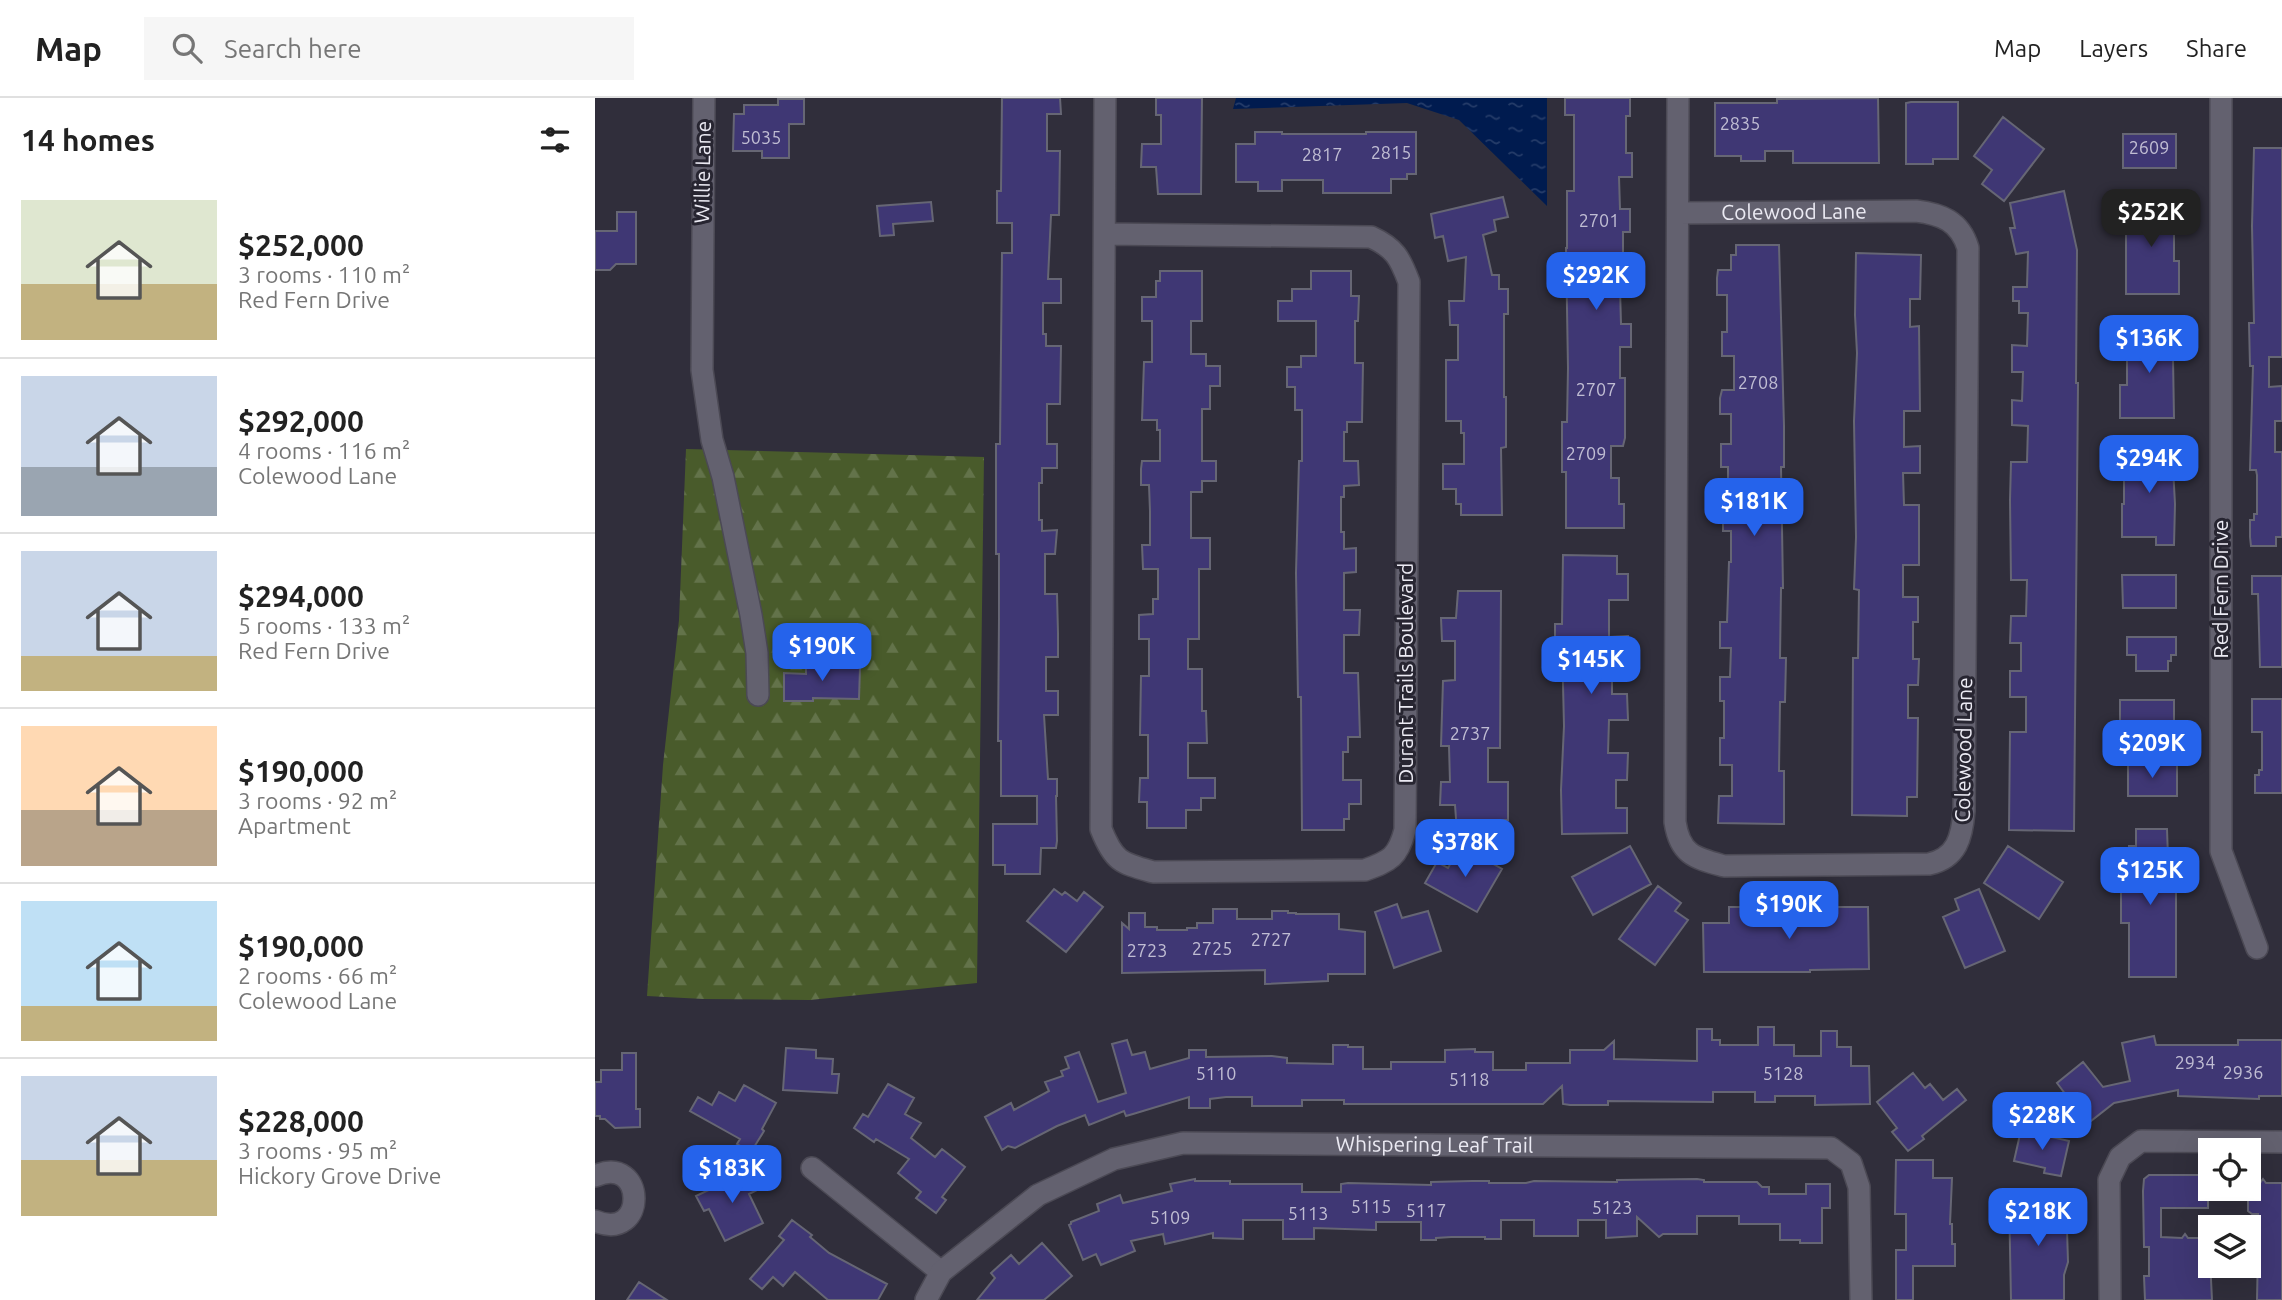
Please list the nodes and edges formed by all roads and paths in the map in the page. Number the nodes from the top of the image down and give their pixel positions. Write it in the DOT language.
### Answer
graph roads {
  1 [pos="704,98"];
  2 [pos="1105,98"];
  3 [pos="1678,98"];
  4 [pos="2221,98"];
  5 [pos="1678,213"];
  6 [pos="1105,234"];
  7 [pos="758,695"];
  8 [pos="2257,948"];
  9 [pos="2282,1142"];
  10 [pos="812,1168"];
  11 [pos="595,1176"];
  12 [pos="595,1221"];
  13 [pos="941,1272"];
  14 [pos="926,1300"];
  15 [pos="1861,1300"];
  16 [pos="2110,1300"];
  1 -- 7 [label="street, Willie Lane"];
  2 -- 6 [label="street, Durant Trails Boulevard"];
  3 -- 5 [label="street, Colewood Lane"];
  4 -- 8 [label="street, Red Fern Drive"];
  5 -- 5 [label="street, Colewood Lane"];
  6 -- 6 [label="street, Durant Trails Boulevard"];
  9 -- 16 [label="street"];
  10 -- 13 [label="street"];
  11 -- 12 [label="street"];
  13 -- 14 [label="street, Whispering Leaf Trail"];
  13 -- 15 [label="street, Whispering Leaf Trail"];
}
